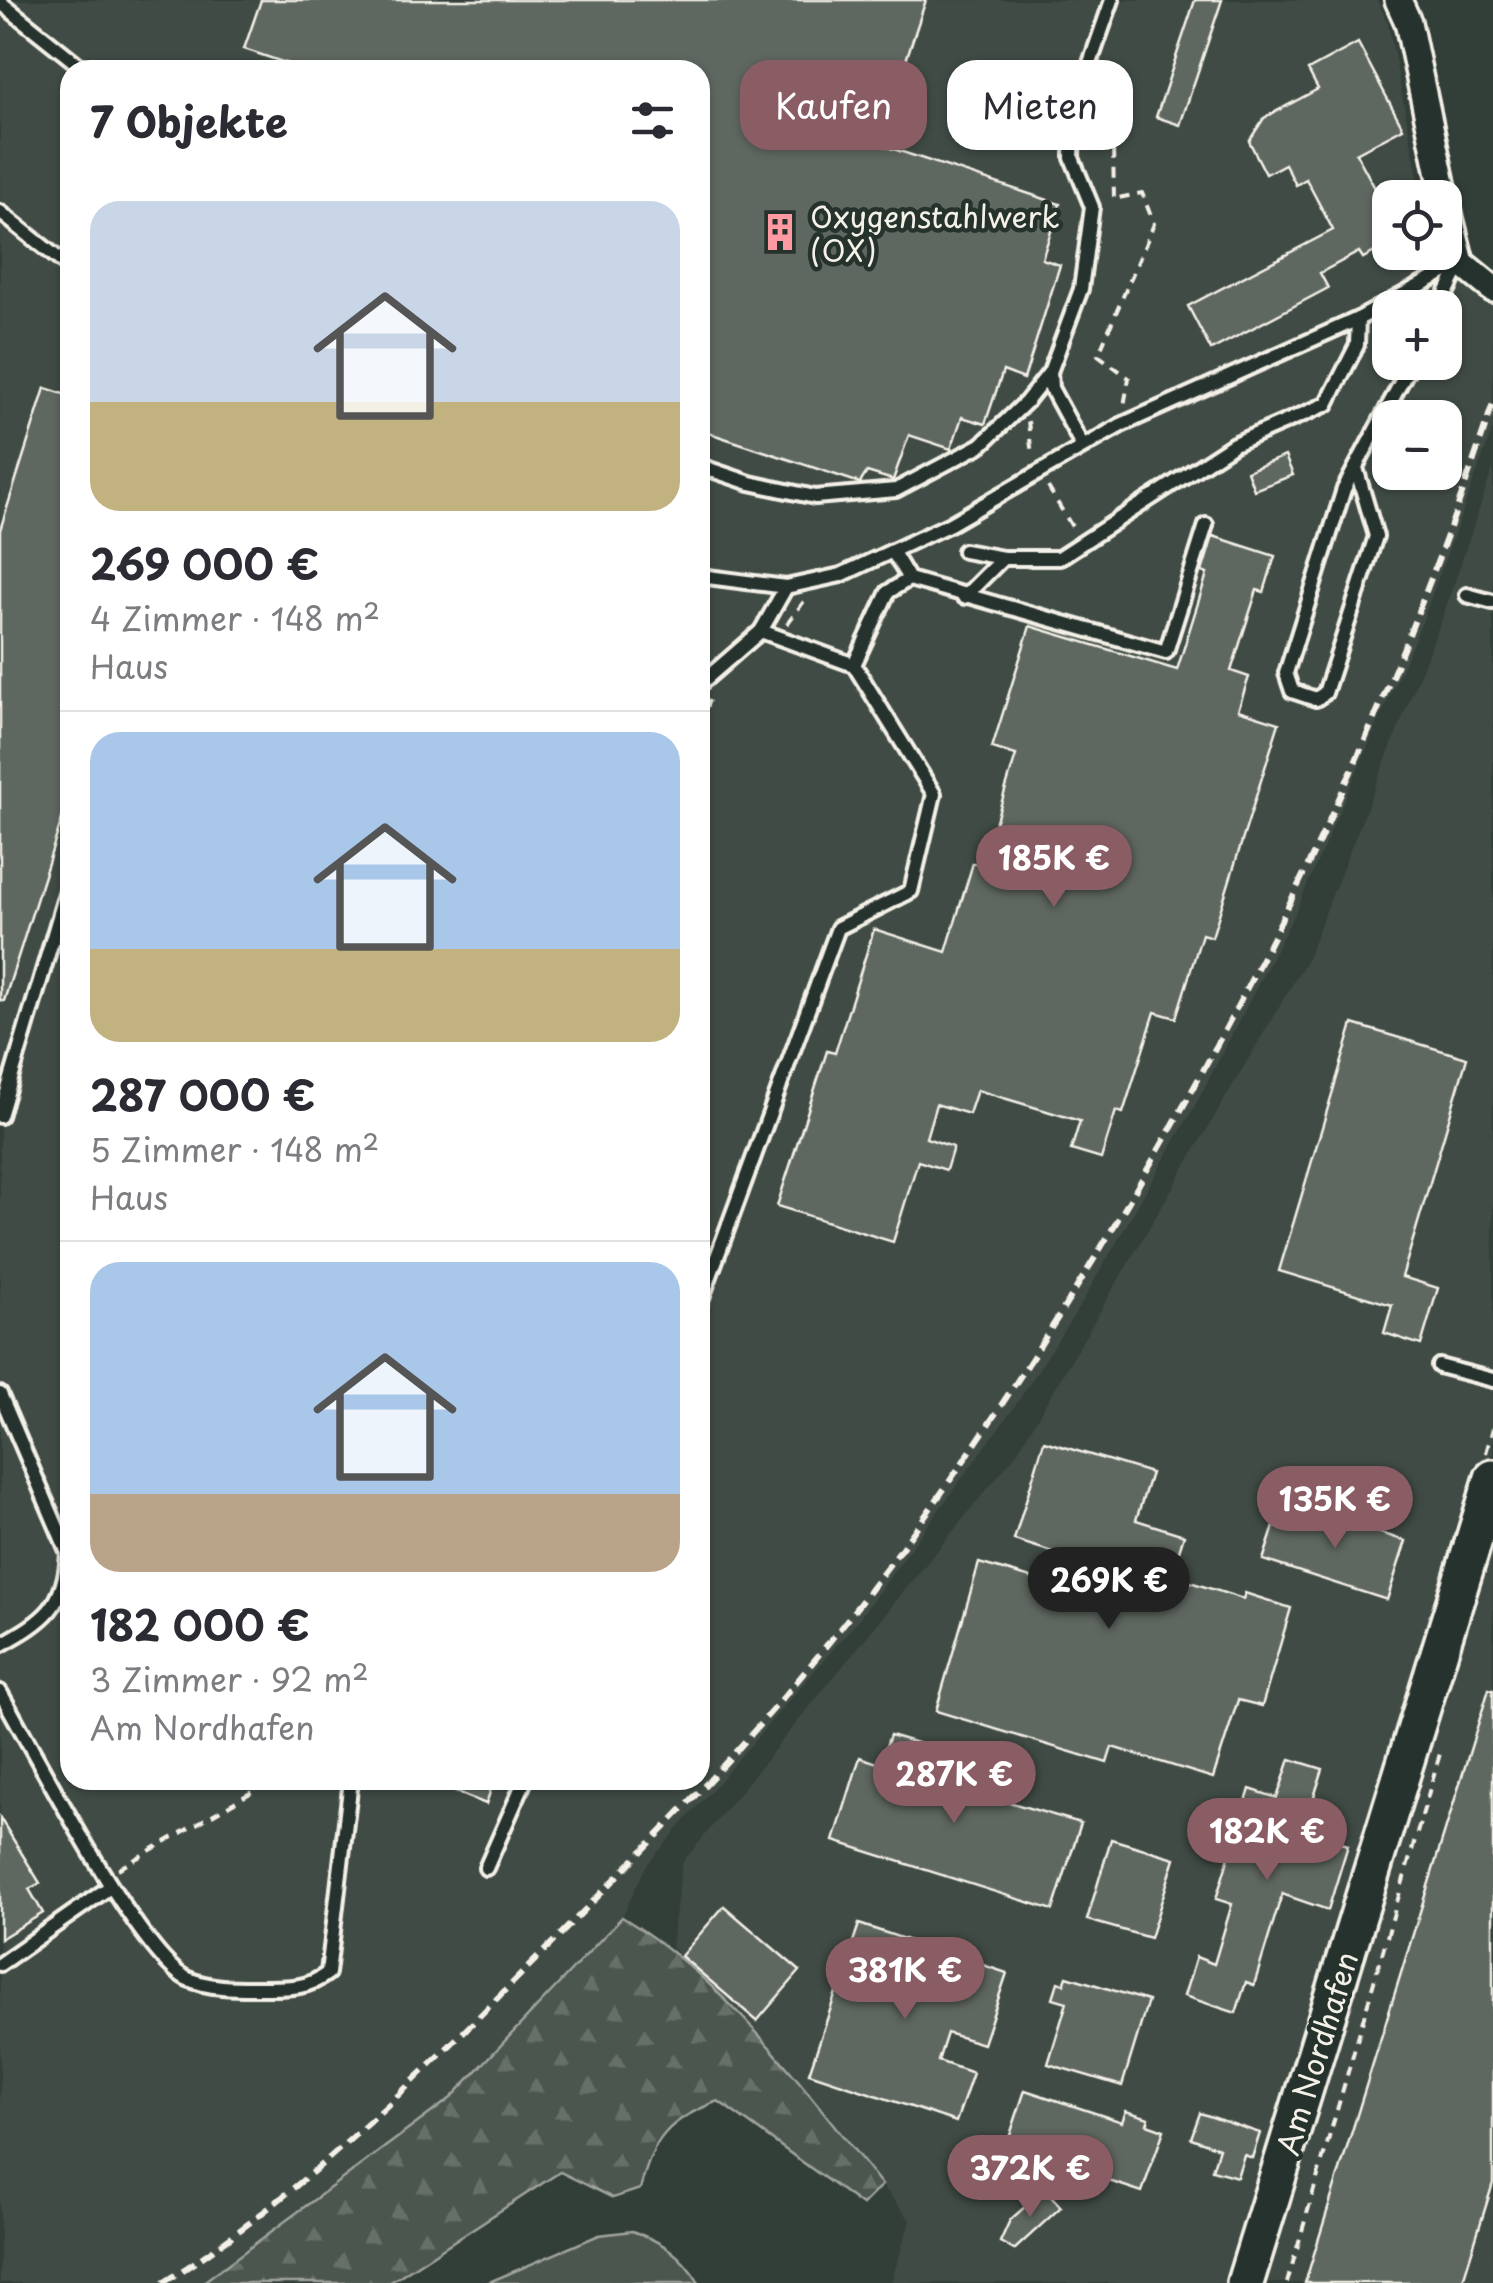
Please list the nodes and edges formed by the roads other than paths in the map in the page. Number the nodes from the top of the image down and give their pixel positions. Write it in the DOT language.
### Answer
graph roads {
  1 [pos="1112,0"];
  2 [pos="1398,0"];
  3 [pos="0,2"];
  4 [pos="72,60"];
  5 [pos="1441,180"];
  6 [pos="0,212"];
  7 [pos="60,260"];
  8 [pos="1462,264"];
  9 [pos="1448,270"];
  10 [pos="1493,289"];
  11 [pos="1358,319"];
  12 [pos="1050,372"];
  13 [pos="1402,380"];
  14 [pos="1082,445"];
  15 [pos="1356,468"];
  16 [pos="710,470"];
  17 [pos="1206,525"];
  18 [pos="964,551"];
  19 [pos="893,552"];
  20 [pos="1003,558"];
  21 [pos="710,577"];
  22 [pos="908,579"];
  23 [pos="786,588"];
  24 [pos="1467,595"];
  25 [pos="964,597"];
  26 [pos="1493,602"];
  27 [pos="761,631"];
  28 [pos="854,665"];
  29 [pos="710,675"];
  30 [pos="60,914"];
  31 [pos="0,1116"];
  32 [pos="710,1276"];
  33 [pos="1439,1366"];
  34 [pos="1493,1380"];
  35 [pos="0,1394"];
  36 [pos="1493,1478"];
  37 [pos="60,1534"];
  38 [pos="60,1596"];
  39 [pos="0,1646"];
  40 [pos="0,1692"];
  41 [pos="350,1790"];
  42 [pos="521,1790"];
  43 [pos="486,1868"];
  44 [pos="108,1882"];
  45 [pos="0,1964"];
  46 [pos="1245,2283"];
  1 -- 12 [label="lane"];
  2 -- 5 [label="street"];
  3 -- 4 [label="lane"];
  6 -- 7 [label="lane"];
  8 -- 10 [label="street"];
  9 -- 11 [label="lane"];
  11 -- 14 [label="lane"];
  11 -- 20 [label="lane"];
  12 -- 14 [label="lane"];
  12 -- 16 [label="lane"];
  13 -- 15 [label="lane"];
  14 -- 19 [label="lane"];
  15 -- 15 [label="lane"];
  17 -- 25 [label="lane"];
  18 -- 20 [label="lane"];
  19 -- 22 [label="lane"];
  19 -- 23 [label="lane"];
  20 -- 25 [label="lane"];
  21 -- 23 [label="lane"];
  22 -- 25 [label="lane"];
  22 -- 28 [label="lane"];
  23 -- 27 [label="lane"];
  24 -- 26 [label="lane"];
  27 -- 28 [label="lane"];
  27 -- 29 [label="lane"];
  28 -- 32 [label="lane"];
  30 -- 31 [label="lane"];
  33 -- 34 [label="lane"];
  35 -- 37 [label="lane"];
  36 -- 46 [label="main road, Am Nordhafen"];
  38 -- 39 [label="lane"];
  40 -- 44 [label="lane"];
  41 -- 44 [label="lane"];
  42 -- 43 [label="lane"];
  44 -- 45 [label="lane"];
}
